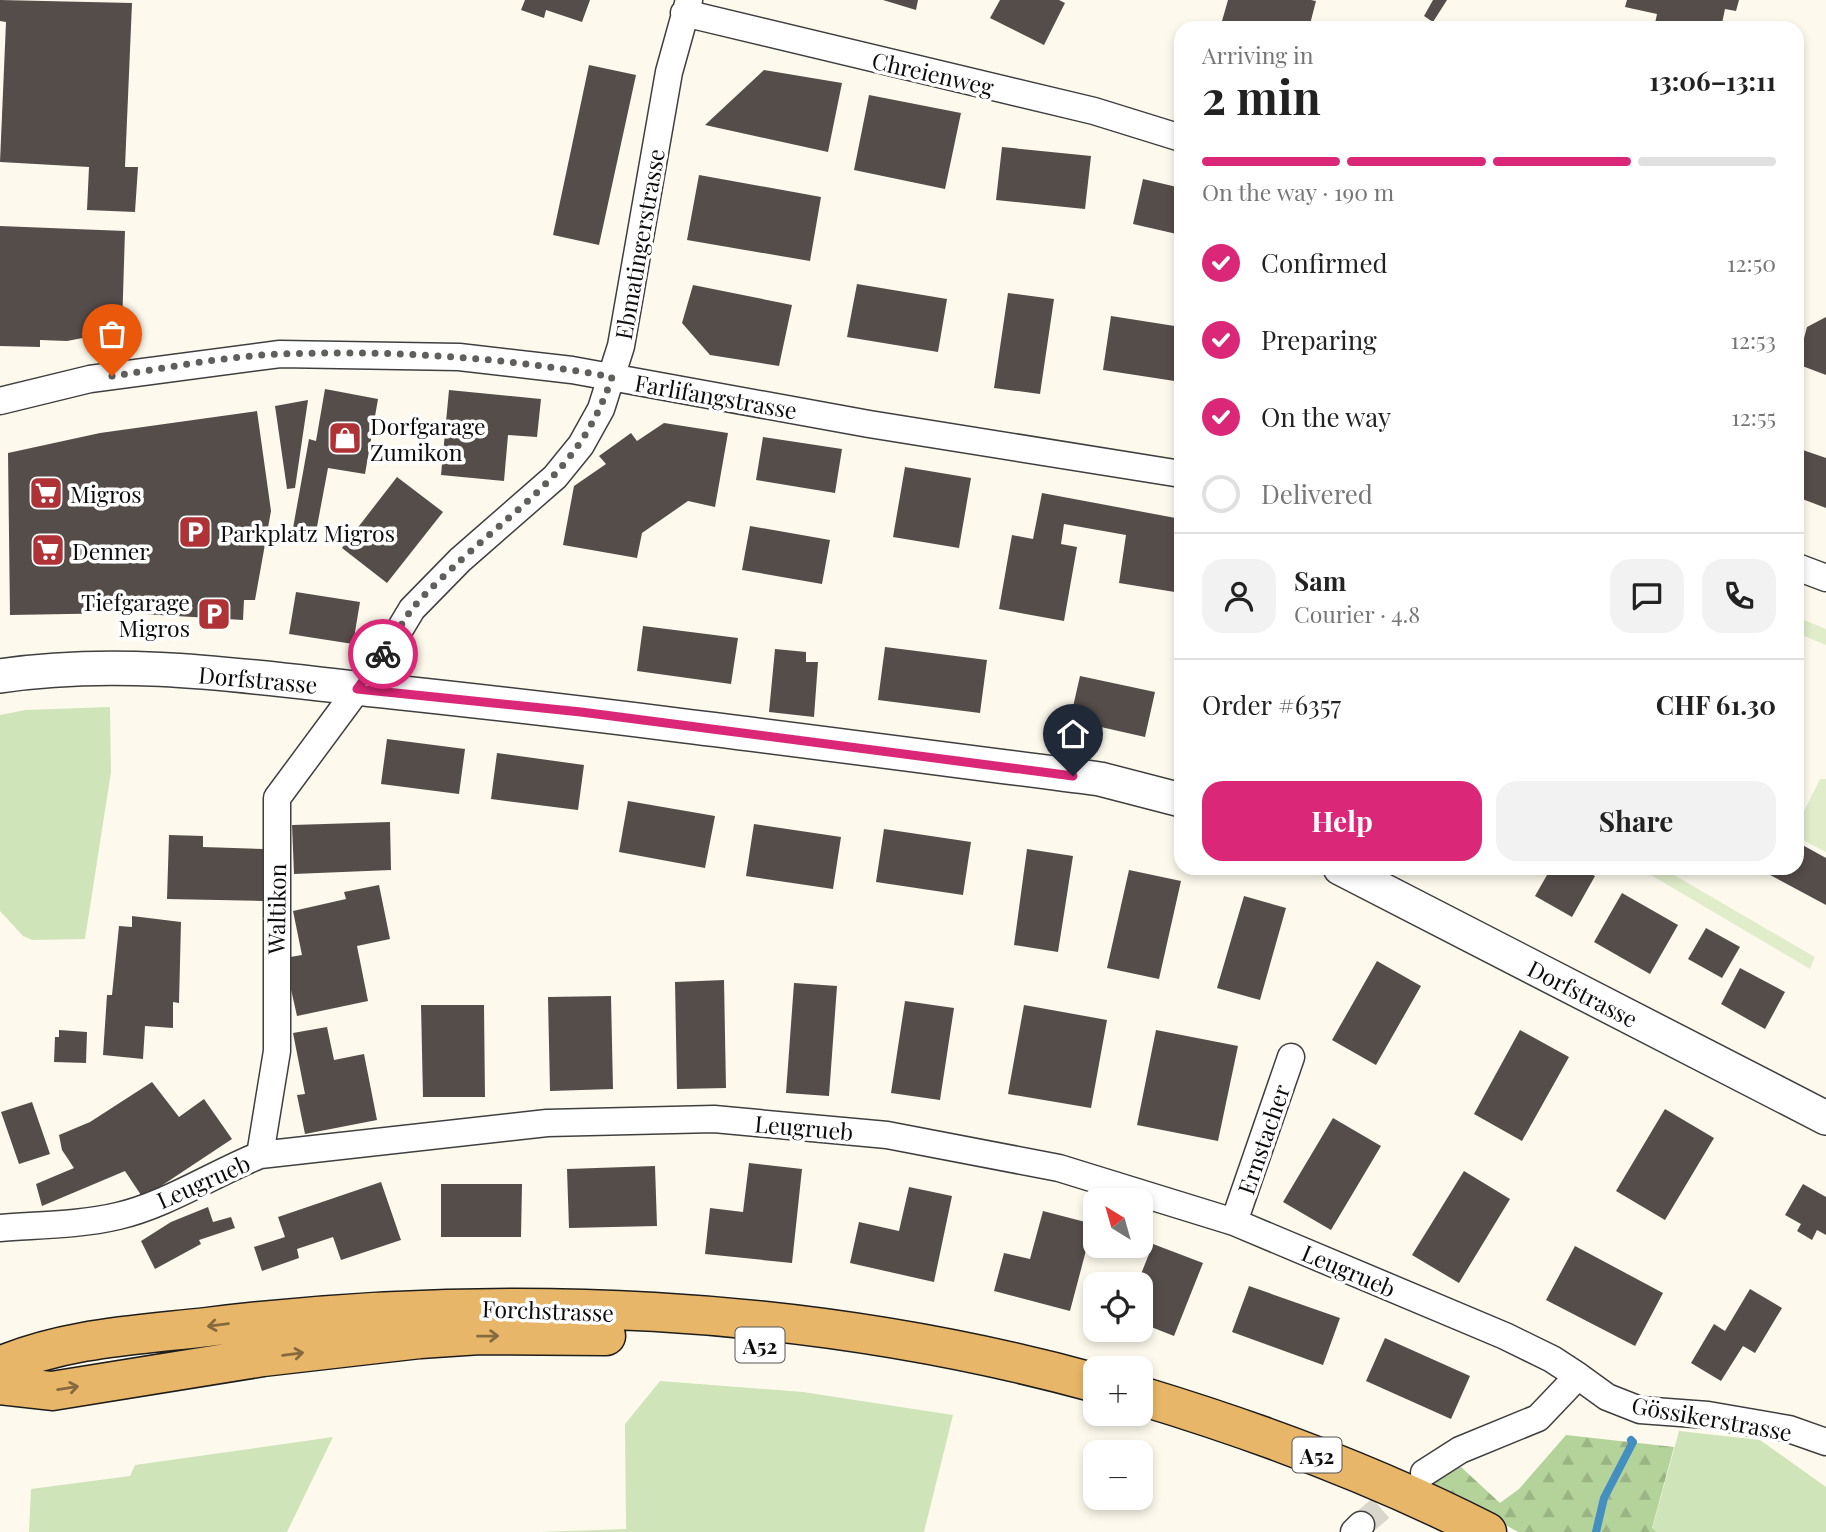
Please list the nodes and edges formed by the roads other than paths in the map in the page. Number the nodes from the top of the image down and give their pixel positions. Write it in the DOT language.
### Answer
graph roads {
  1 [pos="686,6"];
  2 [pos="1174,136"];
  3 [pos="612,377"];
  4 [pos="0,401"];
  5 [pos="1174,473"];
  6 [pos="1804,570"];
  7 [pos="1826,578"];
  8 [pos="0,676"];
  9 [pos="357,689"];
  10 [pos="1174,798"];
  11 [pos="1354,875"];
  12 [pos="1291,1057"];
  13 [pos="1826,1118"];
  14 [pos="260,1155"];
  15 [pos="1234,1222"];
  16 [pos="0,1228"];
  17 [pos="0,1366"];
  18 [pos="1578,1377"];
  19 [pos="1083,1380"];
  20 [pos="0,1385"];
  21 [pos="1153,1400"];
  22 [pos="1083,1401"];
  23 [pos="1153,1421"];
  24 [pos="1826,1443"];
  25 [pos="1424,1472"];
  26 [pos="1442,1532"];
  27 [pos="1487,1532"];
  1 -- 2 [label="street, Chreienweg"];
  1 -- 3 [label="street, Ebmatingerstrasse"];
  3 -- 4 [label="street, Farlifangstrasse"];
  3 -- 5 [label="street, Farlifangstrasse"];
  3 -- 9 [label="street, Ebmatingerstrasse"];
  6 -- 7 [label="street"];
  8 -- 9 [label="street, Dorfstrasse"];
  9 -- 10 [label="street, Dorfstrasse"];
  9 -- 14 [label="street, Waltikon"];
  11 -- 13 [label="street, Dorfstrasse"];
  12 -- 15 [label="street, Ernstacher"];
  14 -- 15 [label="street, Leugrueb"];
  14 -- 16 [label="street, Leugrueb"];
  15 -- 18 [label="street, Leugrueb"];
  19 -- 17 [label="highway, Forchstrasse / A52, one-way"];
  18 -- 24 [label="street, Gössikerstrasse"];
  18 -- 25 [label="street"];
  20 -- 22 [label="highway, Forchstrasse / A52, one-way"];
  21 -- 27 [label="highway, A52"];
  23 -- 26 [label="highway, A52"];
}
